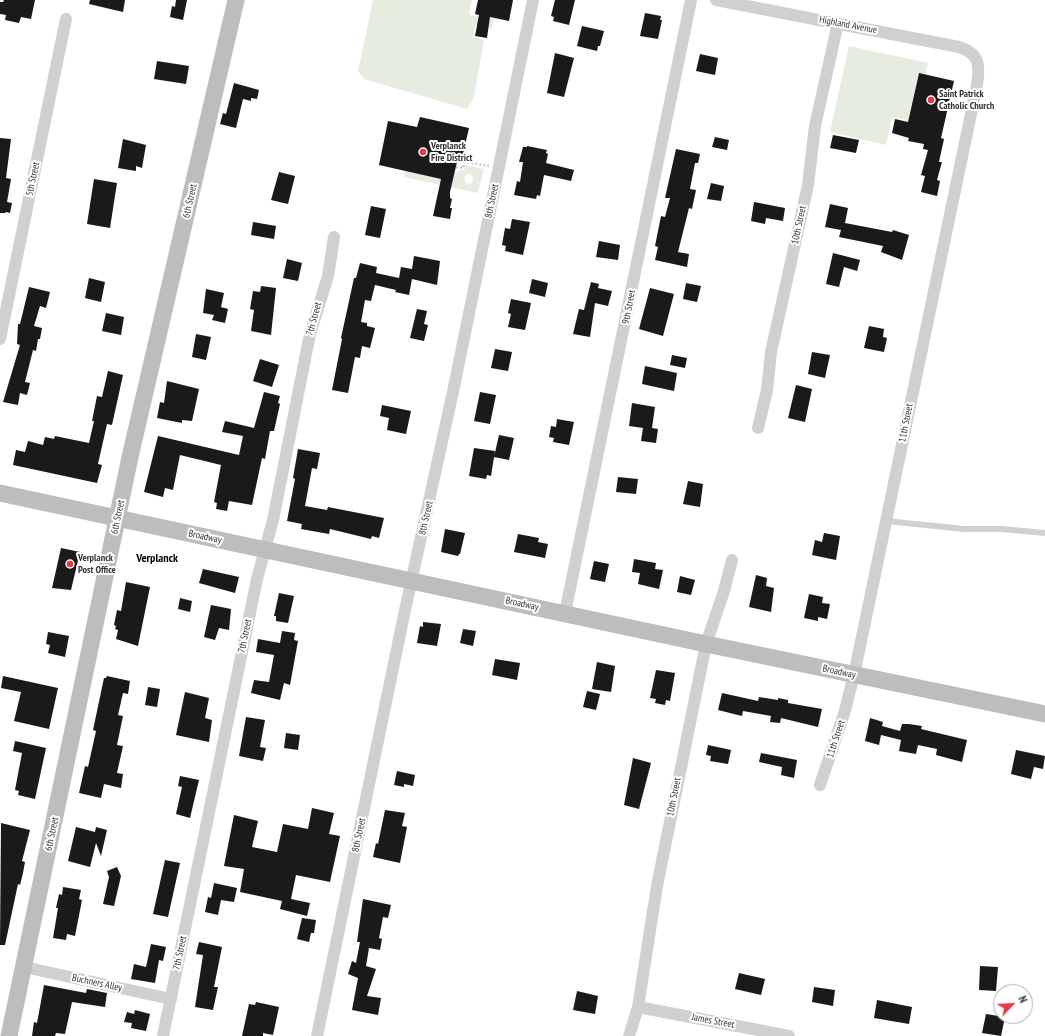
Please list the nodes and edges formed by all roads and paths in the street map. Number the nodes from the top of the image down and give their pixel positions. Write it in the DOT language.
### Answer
graph roads {
  1 [pos="236,0"];
  2 [pos="533,0"];
  3 [pos="691,0"];
  4 [pos="716,0"];
  5 [pos="66,19"];
  6 [pos="838,23"];
  7 [pos="977,58"];
  8 [pos="456,167"];
  9 [pos="499,168"];
  10 [pos="334,237"];
  11 [pos="0,339"];
  12 [pos="758,428"];
  13 [pos="0,493"];
  14 [pos="117,518"];
  15 [pos="886,521"];
  16 [pos="1045,533"];
  17 [pos="264,550"];
  18 [pos="732,560"];
  19 [pos="412,580"];
  20 [pos="565,614"];
  21 [pos="706,644"];
  22 [pos="854,675"];
  23 [pos="1045,714"];
  24 [pos="820,785"];
  25 [pos="24,967"];
  26 [pos="171,998"];
  27 [pos="638,1007"];
  28 [pos="782,1035"];
  29 [pos="9,1036"];
  30 [pos="163,1036"];
  31 [pos="317,1036"];
  32 [pos="629,1036"];
  1 -- 14 [label="street, 6th Street"];
  2 -- 9 [label="street, 8th Street"];
  3 -- 20 [label="street, 9th Street"];
  4 -- 6 [label="street, Highland Avenue"];
  5 -- 11 [label="street, 5th Street"];
  6 -- 7 [label="street, Highland Avenue"];
  6 -- 12 [label="street, 10th Street"];
  7 -- 15 [label="street, 11th Street"];
  8 -- 9 [label="path"];
  9 -- 19 [label="street, 8th Street"];
  10 -- 17 [label="street, 7th Street"];
  13 -- 14 [label="street, Broadway"];
  14 -- 17 [label="street, Broadway"];
  14 -- 25 [label="street, 6th Street"];
  15 -- 16 [label="lane"];
  15 -- 22 [label="street, 11th Street"];
  17 -- 19 [label="street, Broadway"];
  17 -- 26 [label="street, 7th Street"];
  18 -- 21 [label="street, 10th Street"];
  19 -- 20 [label="street, Broadway"];
  19 -- 31 [label="street, 8th Street"];
  20 -- 21 [label="street, Broadway"];
  21 -- 22 [label="street, Broadway"];
  21 -- 27 [label="street, 10th Street"];
  22 -- 23 [label="street, Broadway"];
  22 -- 24 [label="street, 11th Street"];
  25 -- 26 [label="street, Buchners Alley"];
  25 -- 29 [label="street, 6th Street"];
  26 -- 30 [label="street, 7th Street"];
  27 -- 28 [label="street, James Street"];
  27 -- 32 [label="street, 10th Street"];
}
